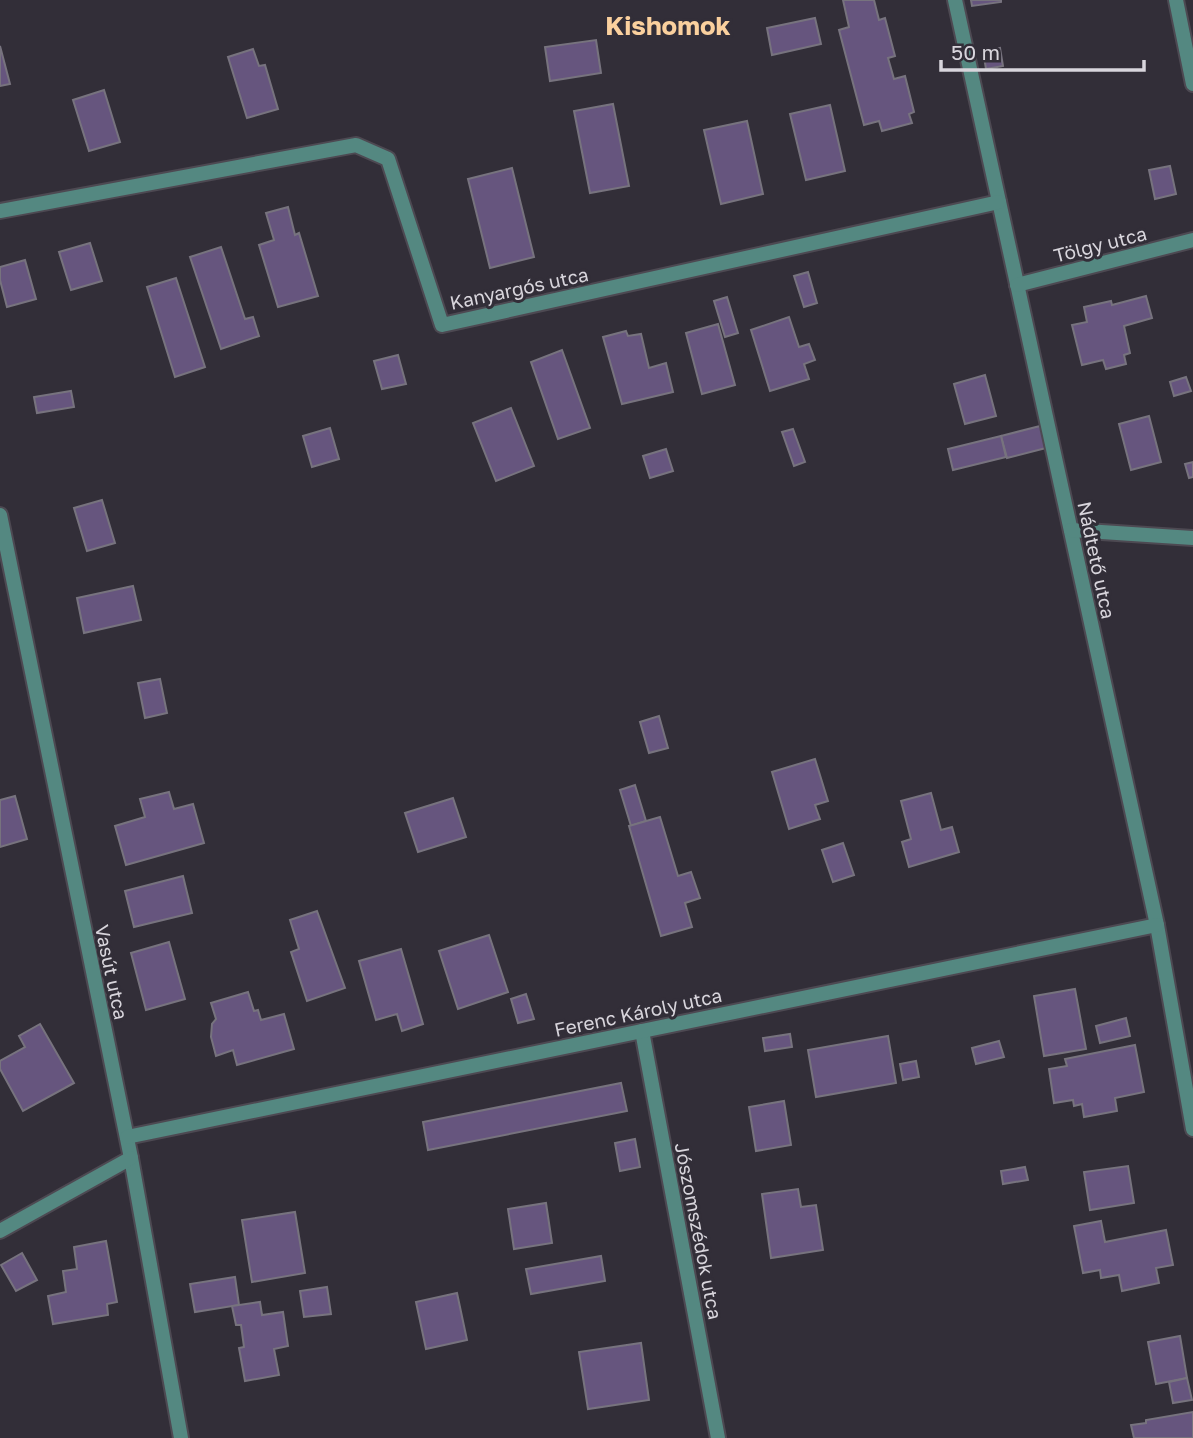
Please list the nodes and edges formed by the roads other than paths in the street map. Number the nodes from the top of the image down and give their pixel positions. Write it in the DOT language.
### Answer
graph roads {
  1 [pos="955,0"];
  2 [pos="1176,0"];
  3 [pos="1193,84"];
  4 [pos="999,202"];
  5 [pos="0,211"];
  6 [pos="1193,240"];
  7 [pos="1017,285"];
  8 [pos="0,515"];
  9 [pos="1071,530"];
  10 [pos="1193,538"];
  11 [pos="14,594"];
  12 [pos="0,603"];
  13 [pos="1157,925"];
  14 [pos="642,1031"];
  15 [pos="1193,1129"];
  16 [pos="127,1137"];
  17 [pos="131,1158"];
  18 [pos="0,1231"];
  19 [pos="181,1438"];
  20 [pos="718,1438"];
  1 -- 4 [label="street, Nádtető utca"];
  2 -- 3 [label="street"];
  4 -- 5 [label="street, Kanyargós utca"];
  4 -- 7 [label="street, Nádtető utca"];
  6 -- 7 [label="street, Tölgy utca"];
  7 -- 9 [label="street, Nádtető utca"];
  8 -- 11 [label="street, Vasút utca"];
  9 -- 10 [label="street"];
  9 -- 13 [label="street, Nádtető utca"];
  11 -- 12 [label="street"];
  11 -- 16 [label="street, Vasút utca"];
  13 -- 14 [label="street, Ferenc Károly utca"];
  13 -- 15 [label="street, Nádtető utca"];
  14 -- 16 [label="street, Ferenc Károly utca"];
  14 -- 20 [label="street, Jószomszédok utca"];
  16 -- 17 [label="street, Vasút utca"];
  17 -- 18 [label="street"];
  17 -- 19 [label="street, Vasút utca"];
}
